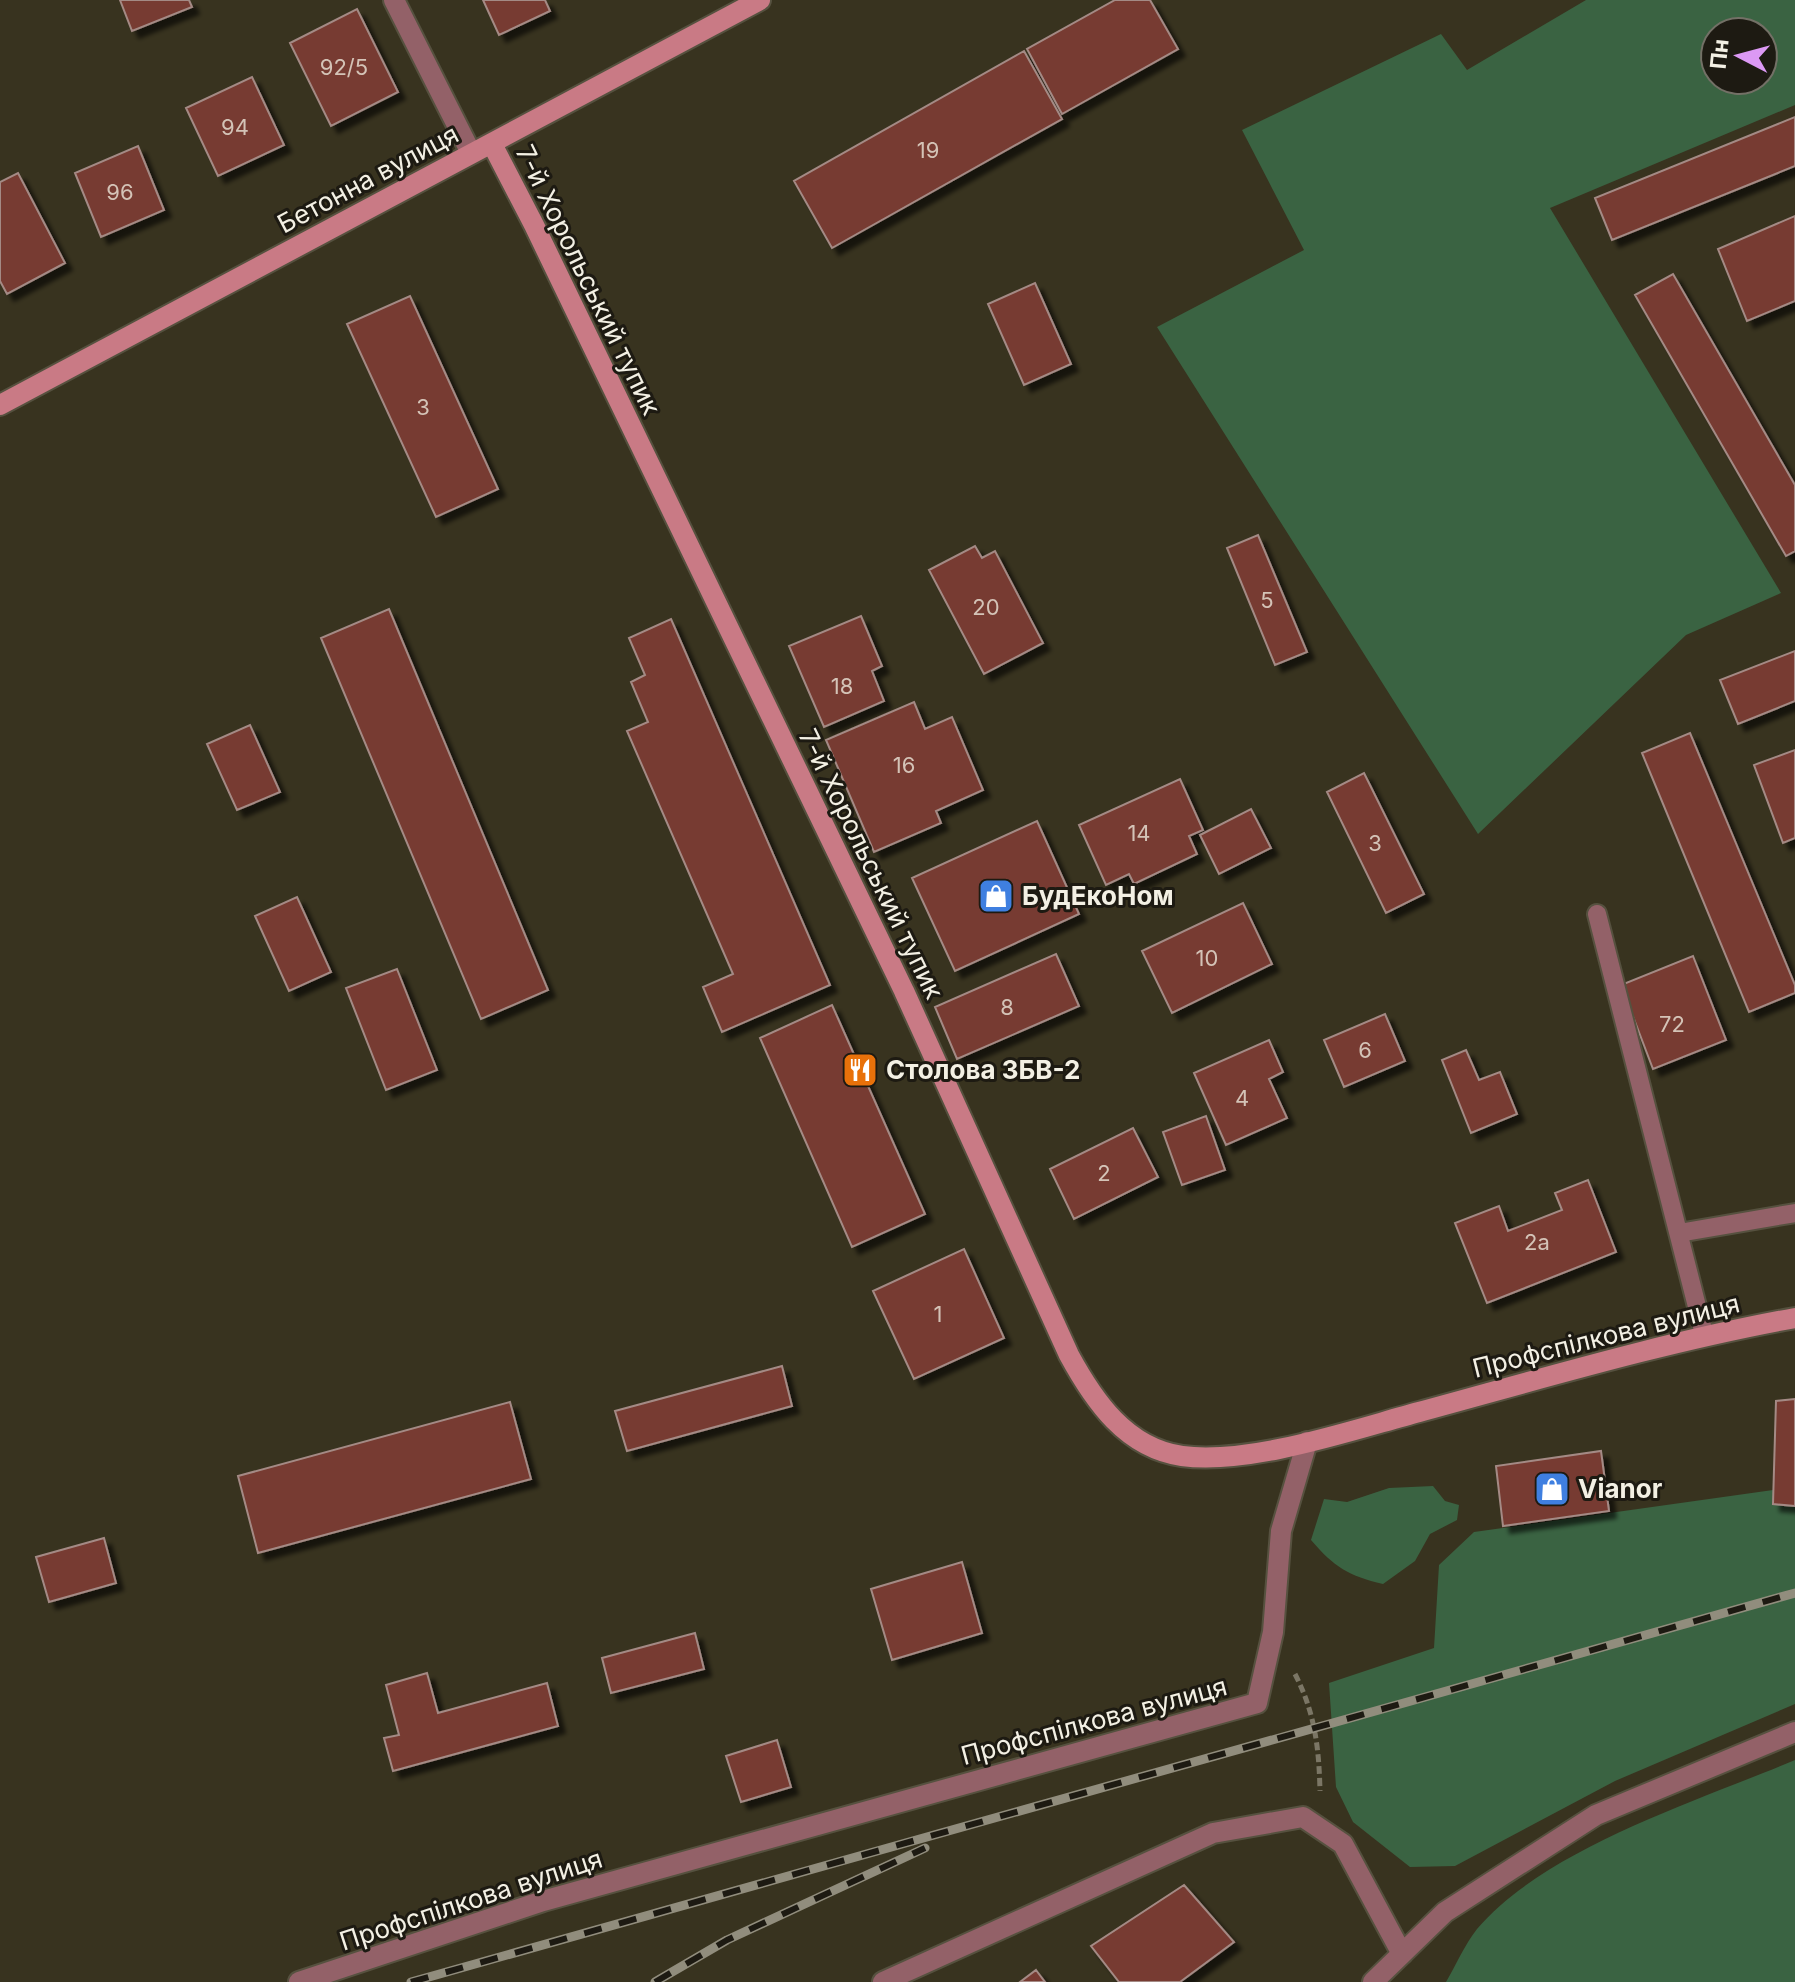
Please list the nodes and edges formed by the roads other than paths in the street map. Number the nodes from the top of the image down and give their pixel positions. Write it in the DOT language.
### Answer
graph roads {
  1 [pos="394,0"];
  2 [pos="760,0"];
  3 [pos="492,144"];
  4 [pos="471,153"];
  5 [pos="0,405"];
  6 [pos="1597,914"];
  7 [pos="1795,1213"];
  8 [pos="1679,1233"];
  9 [pos="1795,1318"];
  10 [pos="1704,1334"];
  11 [pos="1307,1442"];
  12 [pos="1795,1732"];
  13 [pos="1402,1954"];
  14 [pos="299,1982"];
  15 [pos="883,1982"];
  16 [pos="1373,1982"];
  1 -- 4 [label="street, 7-й Хорольський тупик"];
  2 -- 3 [label="street, Бетонна вулиця"];
  3 -- 4 [label="street, Бетонна вулиця"];
  3 -- 11 [label="street, 7-й Хорольський тупик"];
  4 -- 5 [label="street, Бетонна вулиця"];
  6 -- 8 [label="lane"];
  7 -- 8 [label="lane"];
  8 -- 10 [label="lane"];
  9 -- 10 [label="street, Профспілкова вулиця"];
  10 -- 11 [label="street, Профспілкова вулиця"];
  11 -- 14 [label="street, Профспілкова вулиця"];
  12 -- 13 [label="street"];
  13 -- 15 [label="street"];
  13 -- 16 [label="street"];
}
